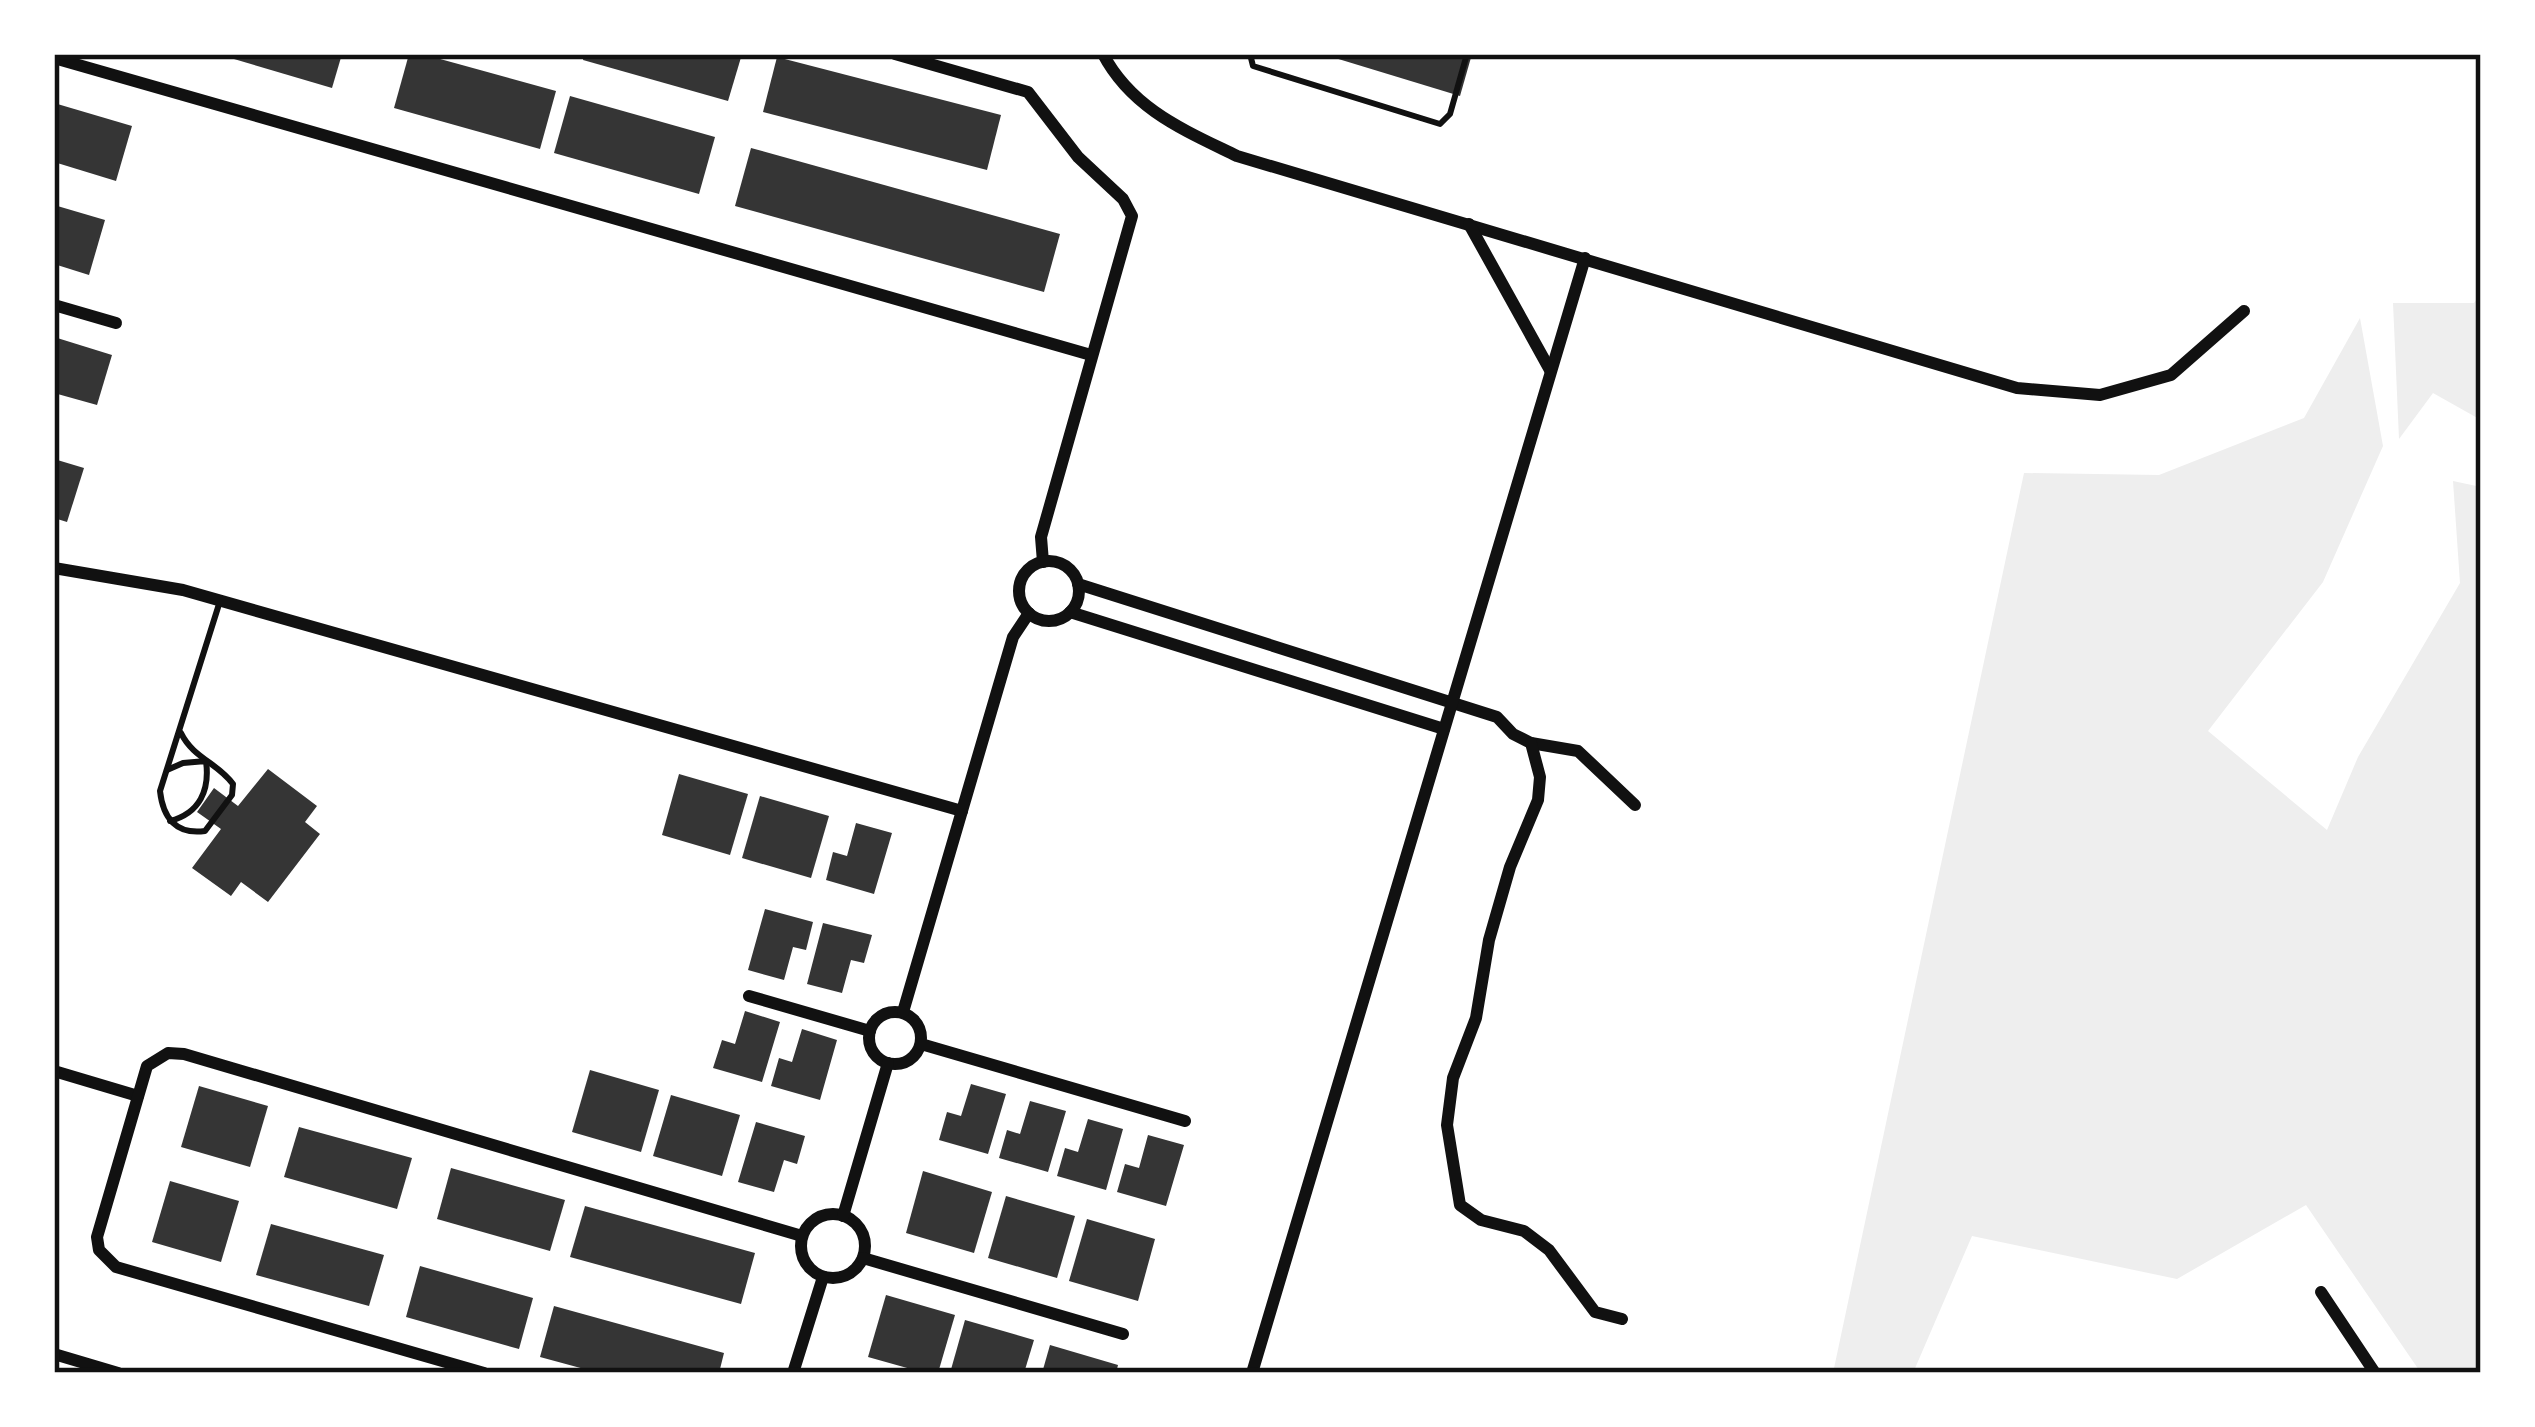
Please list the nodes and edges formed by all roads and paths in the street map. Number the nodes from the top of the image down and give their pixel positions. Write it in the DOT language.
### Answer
graph roads {
  1 [pos="1103,54"];
  2 [pos="1250,54"];
  3 [pos="1467,54"];
  4 [pos="899,55"];
  5 [pos="54,58"];
  6 [pos="1469,224"];
  7 [pos="1585,258"];
  8 [pos="54,305"];
  9 [pos="2244,311"];
  10 [pos="116,323"];
  11 [pos="1091,355"];
  12 [pos="1550,370"];
  13 [pos="1043,562"];
  14 [pos="54,568"];
  15 [pos="1078,584"];
  16 [pos="220,601"];
  17 [pos="1070,612"];
  18 [pos="1029,613"];
  19 [pos="1452,701"];
  20 [pos="1444,728"];
  21 [pos="181,733"];
  22 [pos="1531,743"];
  23 [pos="206,761"];
  24 [pos="167,770"];
  25 [pos="1635,805"];
  26 [pos="962,812"];
  27 [pos="170,821"];
  28 [pos="749,996"];
  29 [pos="903,1012"];
  30 [pos="870,1031"];
  31 [pos="922,1045"];
  32 [pos="888,1063"];
  33 [pos="54,1071"];
  34 [pos="138,1096"];
  35 [pos="1185,1121"];
  36 [pos="843,1216"];
  37 [pos="802,1236"];
  38 [pos="863,1258"];
  39 [pos="823,1276"];
  40 [pos="2320,1292"];
  41 [pos="1622,1318"];
  42 [pos="1123,1334"];
  43 [pos="54,1354"];
  44 [pos="118,1373"];
  45 [pos="484,1373"];
  46 [pos="793,1373"];
  47 [pos="1252,1373"];
  48 [pos="2374,1373"];
  1 -- 6 [label="street"];
  2 -- 3 [label="lane"];
  4 -- 11 [label="street"];
  5 -- 11 [label="street"];
  6 -- 7 [label="street"];
  6 -- 12 [label="street"];
  7 -- 9 [label="street"];
  7 -- 12 [label="street"];
  8 -- 10 [label="street"];
  11 -- 13 [label="street"];
  12 -- 19 [label="street"];
  13 -- 15 [label="street"];
  13 -- 18 [label="street"];
  14 -- 16 [label="street"];
  15 -- 17 [label="street"];
  15 -- 19 [label="street"];
  16 -- 21 [label="lane"];
  16 -- 26 [label="street"];
  17 -- 18 [label="street"];
  17 -- 20 [label="street"];
  18 -- 26 [label="street"];
  19 -- 20 [label="street"];
  19 -- 22 [label="street"];
  20 -- 47 [label="street"];
  21 -- 23 [label="lane"];
  21 -- 24 [label="lane"];
  22 -- 25 [label="street"];
  22 -- 41 [label="street"];
  23 -- 24 [label="lane"];
  23 -- 27 [label="lane"];
  23 -- 27 [label="lane"];
  24 -- 27 [label="lane"];
  26 -- 29 [label="street"];
  28 -- 30 [label="street"];
  29 -- 30 [label="street"];
  29 -- 31 [label="street"];
  30 -- 32 [label="street"];
  31 -- 32 [label="street"];
  31 -- 35 [label="street"];
  32 -- 36 [label="street"];
  33 -- 34 [label="street"];
  34 -- 37 [label="street"];
  34 -- 45 [label="street"];
  36 -- 37 [label="street"];
  36 -- 38 [label="street"];
  37 -- 39 [label="street"];
  38 -- 39 [label="street"];
  38 -- 42 [label="street"];
  39 -- 46 [label="street"];
  40 -- 48 [label="street"];
  43 -- 44 [label="street"];
}
